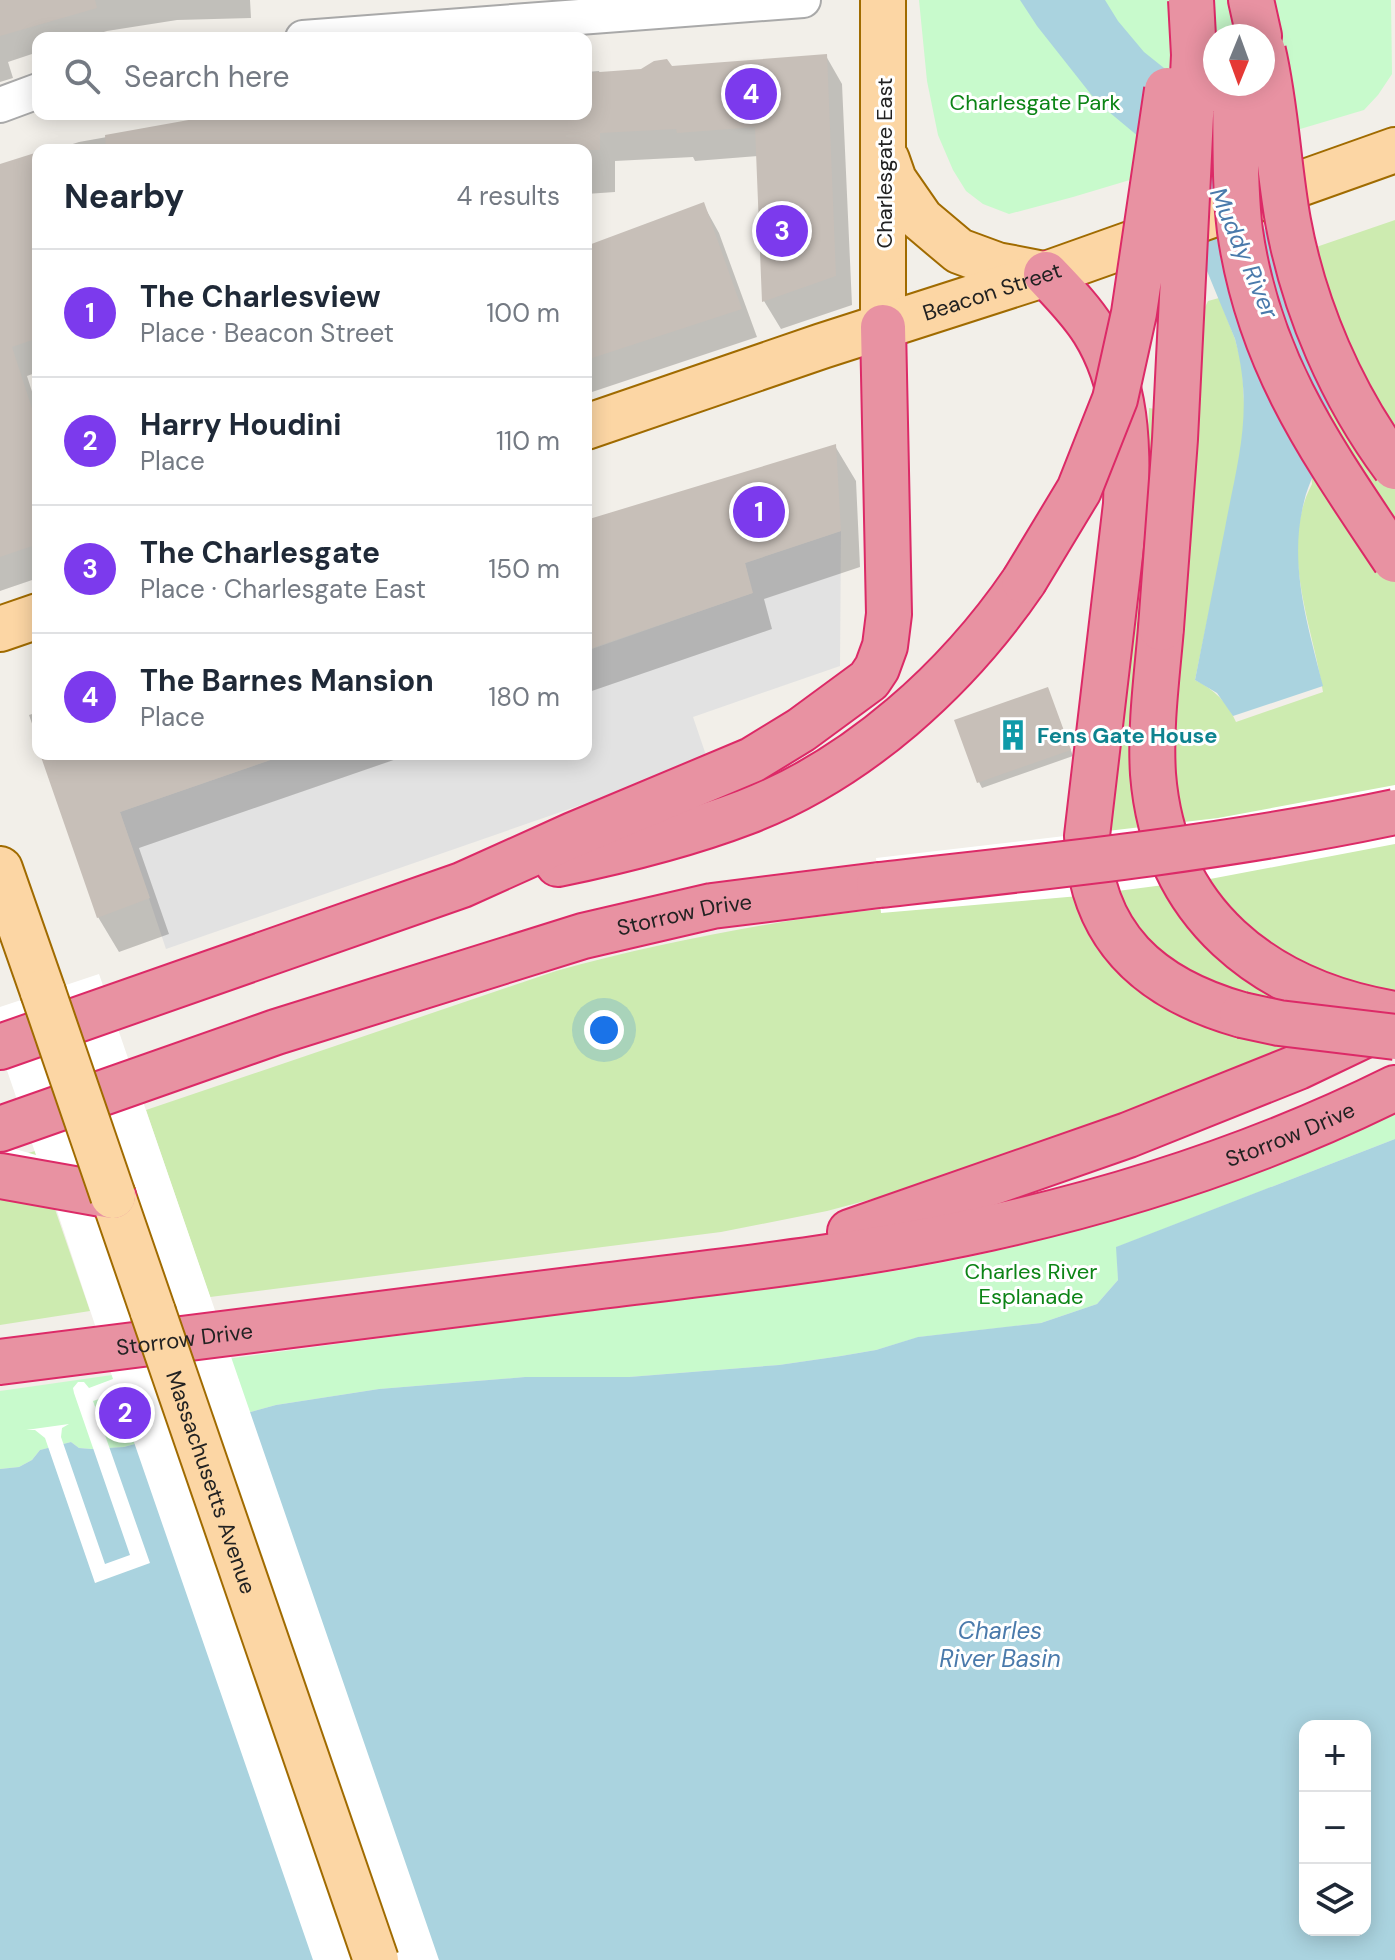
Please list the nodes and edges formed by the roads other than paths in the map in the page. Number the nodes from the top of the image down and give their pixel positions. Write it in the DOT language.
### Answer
graph roads {
  1 [pos="803,0"];
  2 [pos="883,0"];
  3 [pos="1178,0"];
  4 [pos="1191,0"];
  5 [pos="1235,0"];
  6 [pos="1251,0"];
  7 [pos="1235,24"];
  8 [pos="1256,24"];
  9 [pos="382,32"];
  10 [pos="32,93"];
  11 [pos="1235,96"];
  12 [pos="1270,96"];
  13 [pos="0,105"];
  14 [pos="1395,150"];
  15 [pos="885,154"];
  16 [pos="1046,274"];
  17 [pos="883,327"];
  18 [pos="592,425"];
  19 [pos="1395,467"];
  20 [pos="1395,560"];
  21 [pos="32,618"];
  22 [pos="0,629"];
  23 [pos="1395,812"];
  24 [pos="0,869"];
  25 [pos="462,885"];
  26 [pos="1392,1025"];
  27 [pos="0,1047"];
  28 [pos="1395,1088"];
  29 [pos="0,1129"];
  30 [pos="0,1176"];
  31 [pos="113,1196"];
  32 [pos="749,1267"];
  33 [pos="0,1362"];
  34 [pos="376,1960"];
  1 -- 9 [label="street"];
  2 -- 15 [label="main road, Charlesgate East"];
  3 -- 25 [label="highway, bridge"];
  4 -- 26 [label="highway, bridge"];
  5 -- 7 [label="highway"];
  6 -- 8 [label="highway"];
  10 -- 13 [label="street"];
  11 -- 20 [label="highway, bridge"];
  12 -- 19 [label="highway, bridge"];
  14 -- 16 [label="main road, Beacon Street, bridge"];
  15 -- 16 [label="main road"];
  15 -- 17 [label="main road, Charlesgate East"];
  16 -- 17 [label="main road, Beacon Street"];
  16 -- 26 [label="highway, bridge"];
  17 -- 18 [label="main road, Beacon Street"];
  17 -- 25 [label="highway"];
  21 -- 22 [label="main road"];
  23 -- 29 [label="highway, Storrow Drive, bridge"];
  24 -- 31 [label="main road, Massachusetts Avenue, bridge"];
  25 -- 27 [label="highway"];
  26 -- 32 [label="highway"];
  28 -- 32 [label="highway, Storrow Drive"];
  30 -- 31 [label="highway"];
  31 -- 34 [label="main road, Massachusetts Avenue, bridge"];
  32 -- 33 [label="highway, Storrow Drive"];
}
